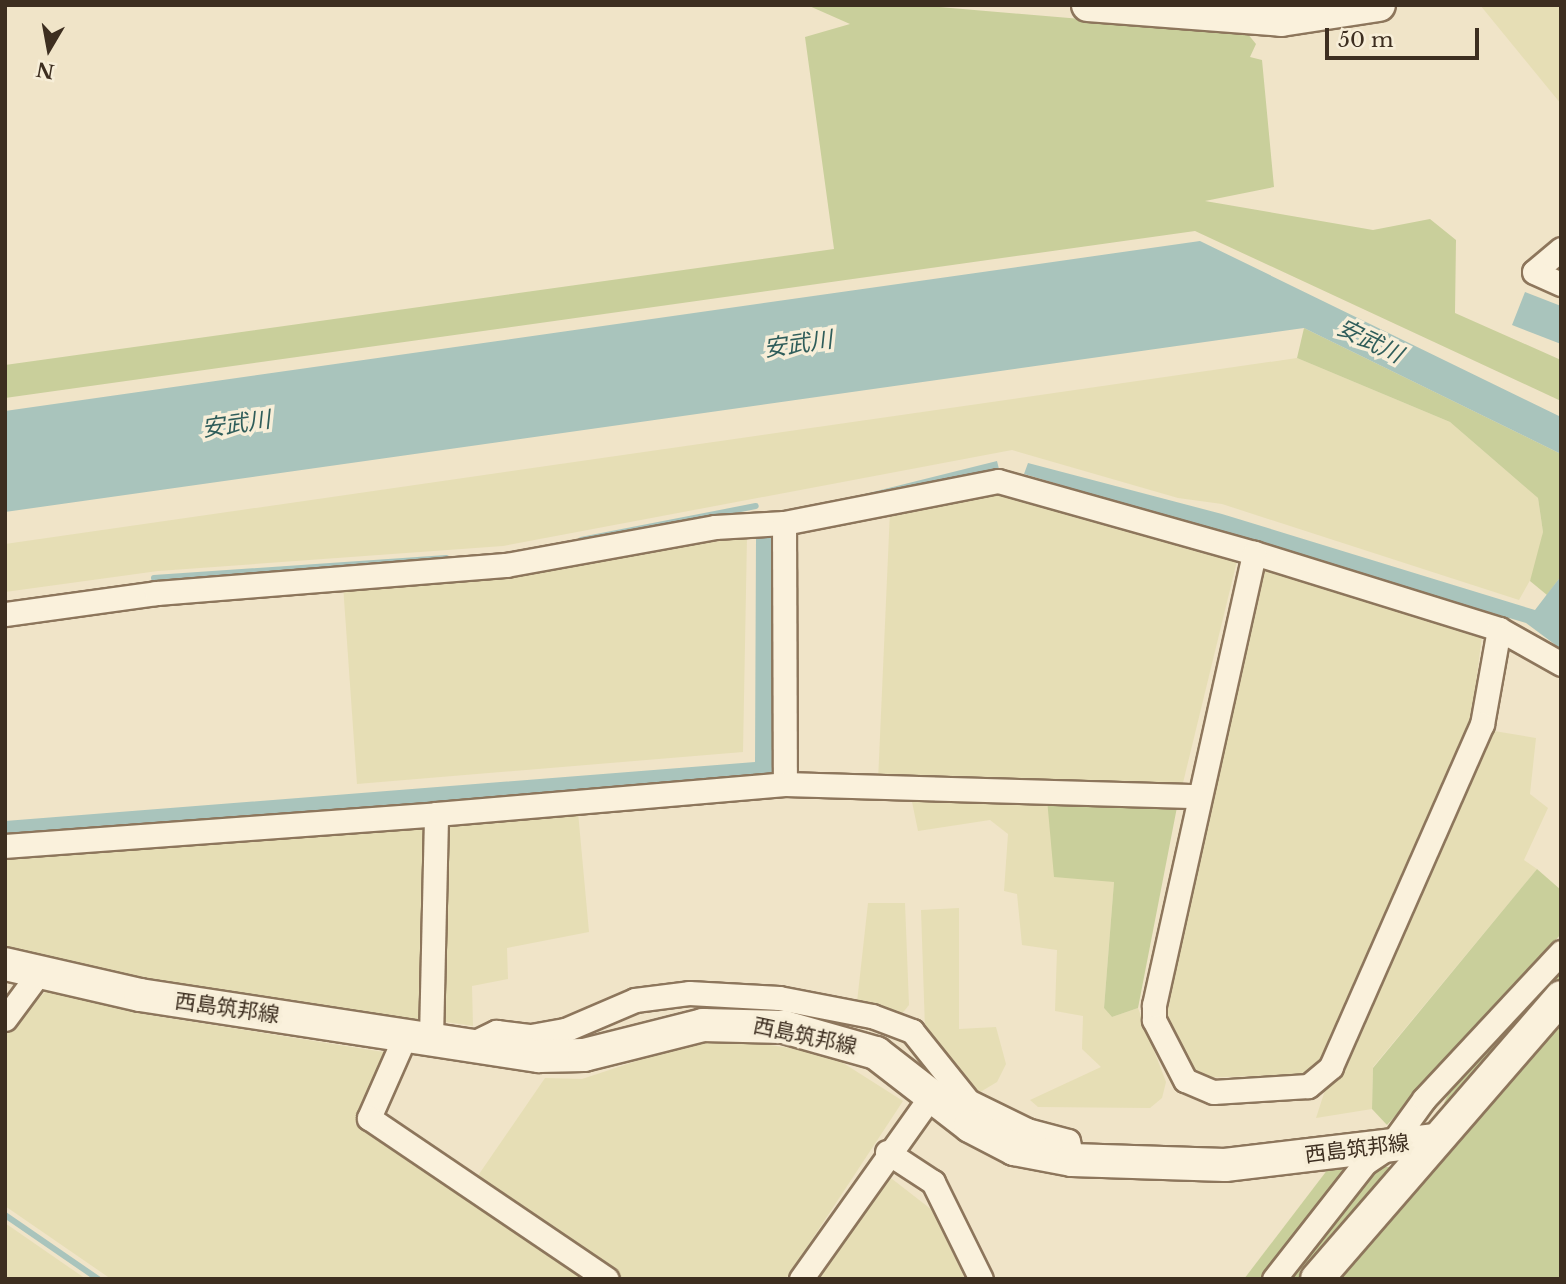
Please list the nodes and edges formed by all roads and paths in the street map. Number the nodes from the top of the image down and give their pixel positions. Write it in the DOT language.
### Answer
graph roads {
  1 [pos="1088,5"];
  2 [pos="1379,5"];
  3 [pos="1178,9"];
  4 [pos="1561,249"];
  5 [pos="1561,284"];
  6 [pos="784,523"];
  7 [pos="1254,553"];
  8 [pos="5,614"];
  9 [pos="1499,629"];
  10 [pos="1561,664"];
  11 [pos="785,784"];
  12 [pos="1199,796"];
  13 [pos="436,814"];
  14 [pos="5,846"];
  15 [pos="1561,952"];
  16 [pos="5,964"];
  17 [pos="39,973"];
  18 [pos="1561,997"];
  19 [pos="5,1019"];
  20 [pos="419,1036"];
  21 [pos="471,1044"];
  22 [pos="931,1096"];
  23 [pos="1434,1140"];
  24 [pos="1390,1146"];
  25 [pos="887,1152"];
  26 [pos="1072,1160"];
  27 [pos="607,1279"];
  28 [pos="800,1279"];
  29 [pos="981,1279"];
  30 [pos="1274,1279"];
  31 [pos="1317,1279"];
  1 -- 3 [label="main road"];
  2 -- 3 [label="main road"];
  4 -- 5 [label="street"];
  6 -- 7 [label="street"];
  6 -- 8 [label="street"];
  6 -- 11 [label="street"];
  7 -- 9 [label="street"];
  7 -- 12 [label="street"];
  9 -- 10 [label="street"];
  9 -- 12 [label="street"];
  11 -- 12 [label="street"];
  11 -- 13 [label="street"];
  13 -- 14 [label="street"];
  13 -- 20 [label="street"];
  15 -- 24 [label="street"];
  16 -- 17 [label="main road, 西島筑邦線"];
  17 -- 19 [label="street"];
  17 -- 20 [label="main road, 西島筑邦線"];
  18 -- 23 [label="main road, 西島筑邦線"];
  20 -- 21 [label="main road, 西島筑邦線"];
  20 -- 27 [label="street"];
  21 -- 22 [label="main road, 西島筑邦線"];
  21 -- 26 [label="street"];
  22 -- 25 [label="street"];
  22 -- 26 [label="main road, 西島筑邦線"];
  23 -- 24 [label="main road, 西島筑邦線"];
  23 -- 31 [label="main road"];
  24 -- 26 [label="main road, 西島筑邦線"];
  24 -- 30 [label="street"];
  25 -- 28 [label="street"];
  25 -- 29 [label="street"];
}
